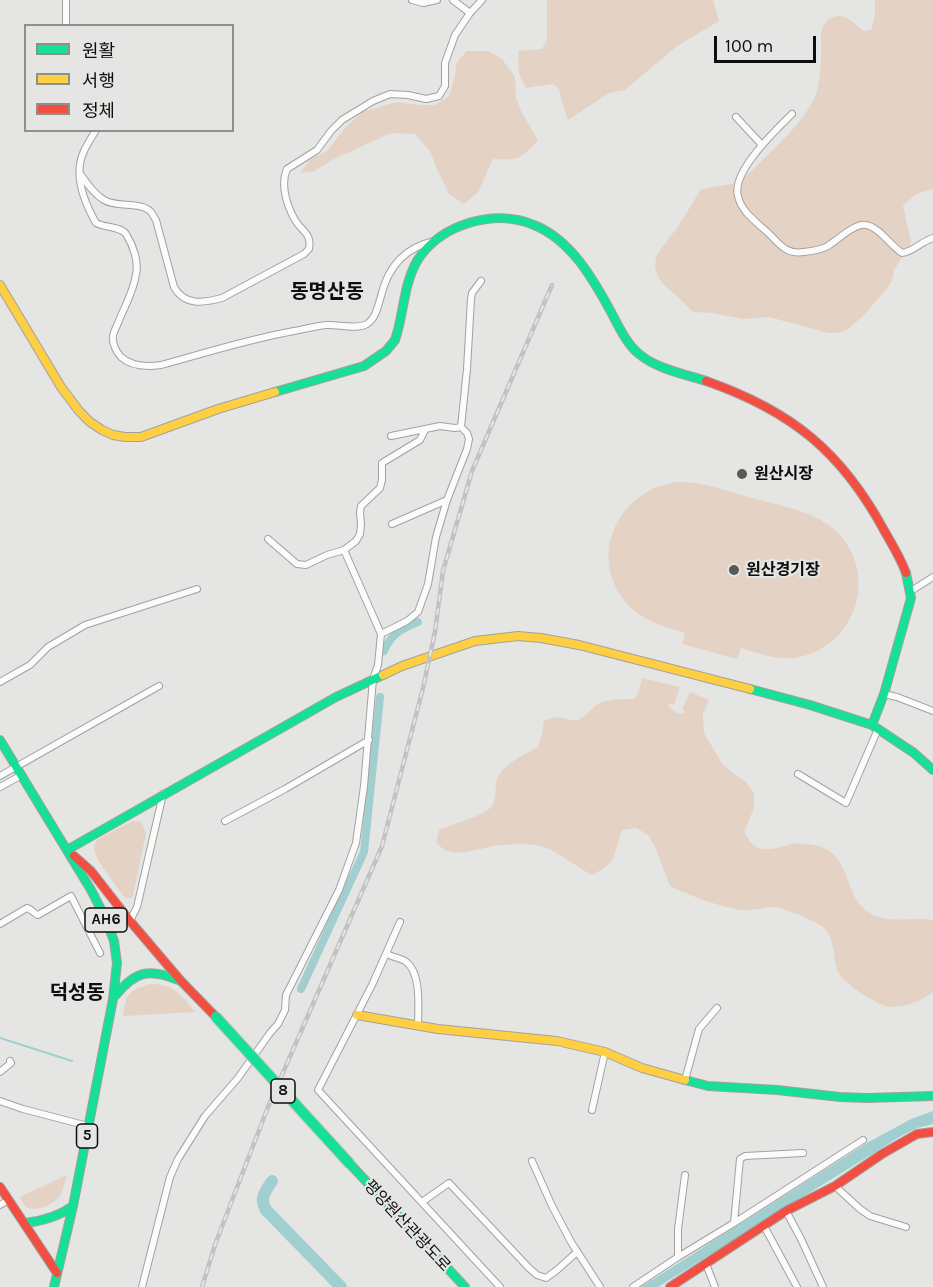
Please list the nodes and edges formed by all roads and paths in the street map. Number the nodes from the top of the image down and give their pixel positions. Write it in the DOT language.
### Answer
graph roads {
  1 [pos="66,0"];
  2 [pos="412,0"];
  3 [pos="437,0"];
  4 [pos="453,0"];
  5 [pos="483,0"];
  6 [pos="470,13"];
  7 [pos="66,24"];
  8 [pos="792,114"];
  9 [pos="736,117"];
  10 [pos="95,132"];
  11 [pos="762,145"];
  12 [pos="81,175"];
  13 [pos="933,238"];
  14 [pos="436,241"];
  15 [pos="481,281"];
  16 [pos="0,285"];
  17 [pos="461,427"];
  18 [pos="425,430"];
  19 [pos="391,436"];
  20 [pos="447,500"];
  21 [pos="392,524"];
  22 [pos="268,539"];
  23 [pos="344,550"];
  24 [pos="933,577"];
  25 [pos="197,589"];
  26 [pos="911,591"];
  27 [pos="381,634"];
  28 [pos="374,679"];
  29 [pos="0,682"];
  30 [pos="159,686"];
  31 [pos="884,694"];
  32 [pos="933,711"];
  33 [pos="875,727"];
  34 [pos="0,740"];
  35 [pos="369,740"];
  36 [pos="933,770"];
  37 [pos="18,771"];
  38 [pos="798,774"];
  39 [pos="0,776"];
  40 [pos="0,787"];
  41 [pos="163,794"];
  42 [pos="225,821"];
  43 [pos="67,850"];
  44 [pos="130,921"];
  45 [pos="400,922"];
  46 [pos="0,924"];
  47 [pos="99,953"];
  48 [pos="387,954"];
  49 [pos="181,981"];
  50 [pos="113,999"];
  51 [pos="717,1008"];
  52 [pos="357,1015"];
  53 [pos="418,1026"];
  54 [pos="604,1052"];
  55 [pos="10,1061"];
  56 [pos="0,1072"];
  57 [pos="685,1080"];
  58 [pos="933,1096"];
  59 [pos="0,1101"];
  60 [pos="592,1110"];
  61 [pos="88,1126"];
  62 [pos="933,1132"];
  63 [pos="863,1140"];
  64 [pos="802,1153"];
  65 [pos="532,1161"];
  66 [pos="684,1175"];
  67 [pos="835,1186"];
  68 [pos="0,1187"];
  69 [pos="422,1202"];
  70 [pos="4,1203"];
  71 [pos="73,1206"];
  72 [pos="786,1211"];
  73 [pos="25,1223"];
  74 [pos="734,1223"];
  75 [pos="764,1226"];
  76 [pos="906,1227"];
  77 [pos="578,1252"];
  78 [pos="678,1257"];
  79 [pos="706,1264"];
  80 [pos="57,1273"];
  81 [pos="54,1287"];
  82 [pos="142,1287"];
  83 [pos="465,1287"];
  84 [pos="500,1287"];
  85 [pos="600,1287"];
  86 [pos="633,1287"];
  87 [pos="670,1287"];
  88 [pos="715,1287"];
  89 [pos="797,1287"];
  90 [pos="823,1287"];
  1 -- 7 [label="street"];
  2 -- 3 [label="street"];
  4 -- 6 [label="street"];
  5 -- 6 [label="street"];
  6 -- 12 [label="street"];
  8 -- 11 [label="street"];
  9 -- 11 [label="street"];
  10 -- 12 [label="street"];
  11 -- 13 [label="street"];
  12 -- 14 [label="street"];
  14 -- 16 [label="main road"];
  14 -- 26 [label="main road"];
  15 -- 17 [label="street"];
  17 -- 18 [label="street"];
  17 -- 20 [label="street"];
  18 -- 19 [label="street"];
  18 -- 23 [label="street"];
  20 -- 21 [label="street"];
  20 -- 27 [label="street"];
  22 -- 23 [label="street"];
  23 -- 27 [label="street"];
  24 -- 26 [label="street"];
  25 -- 29 [label="street"];
  26 -- 31 [label="main road"];
  27 -- 28 [label="street"];
  28 -- 33 [label="main road"];
  28 -- 35 [label="street"];
  28 -- 41 [label="main road"];
  30 -- 37 [label="street"];
  31 -- 32 [label="street"];
  31 -- 33 [label="main road"];
  33 -- 36 [label="main road"];
  33 -- 38 [label="street"];
  34 -- 37 [label="main road"];
  35 -- 42 [label="street"];
  35 -- 82 [label="street"];
  37 -- 39 [label="street"];
  37 -- 40 [label="street"];
  37 -- 43 [label="main road"];
  41 -- 43 [label="main road"];
  41 -- 44 [label="street"];
  43 -- 44 [label="main road, 8"];
  43 -- 50 [label="main road, AH6"];
  44 -- 49 [label="main road, 8"];
  45 -- 48 [label="street"];
  46 -- 47 [label="street"];
  48 -- 52 [label="street"];
  48 -- 53 [label="street"];
  49 -- 50 [label="main road"];
  49 -- 83 [label="main road, 평양원산관광도로 / 8, bridge"];
  50 -- 61 [label="main road, 5"];
  51 -- 57 [label="street"];
  52 -- 53 [label="main road"];
  52 -- 69 [label="street"];
  53 -- 54 [label="main road"];
  54 -- 57 [label="main road"];
  54 -- 60 [label="street"];
  55 -- 56 [label="street"];
  57 -- 58 [label="main road"];
  59 -- 61 [label="street"];
  61 -- 71 [label="main road, 5"];
  62 -- 67 [label="main road"];
  63 -- 74 [label="street"];
  64 -- 74 [label="street"];
  65 -- 77 [label="street"];
  66 -- 78 [label="street"];
  67 -- 72 [label="main road"];
  67 -- 76 [label="street"];
  68 -- 70 [label="main road"];
  69 -- 77 [label="street"];
  69 -- 84 [label="street"];
  70 -- 73 [label="main road"];
  71 -- 73 [label="main road"];
  71 -- 80 [label="main road, 5"];
  72 -- 75 [label="main road"];
  72 -- 90 [label="street"];
  73 -- 80 [label="main road"];
  74 -- 78 [label="street"];
  75 -- 79 [label="main road"];
  75 -- 89 [label="street"];
  77 -- 85 [label="street"];
  78 -- 86 [label="street"];
  79 -- 87 [label="main road"];
  79 -- 88 [label="street"];
  80 -- 81 [label="main road, 5"];
}
